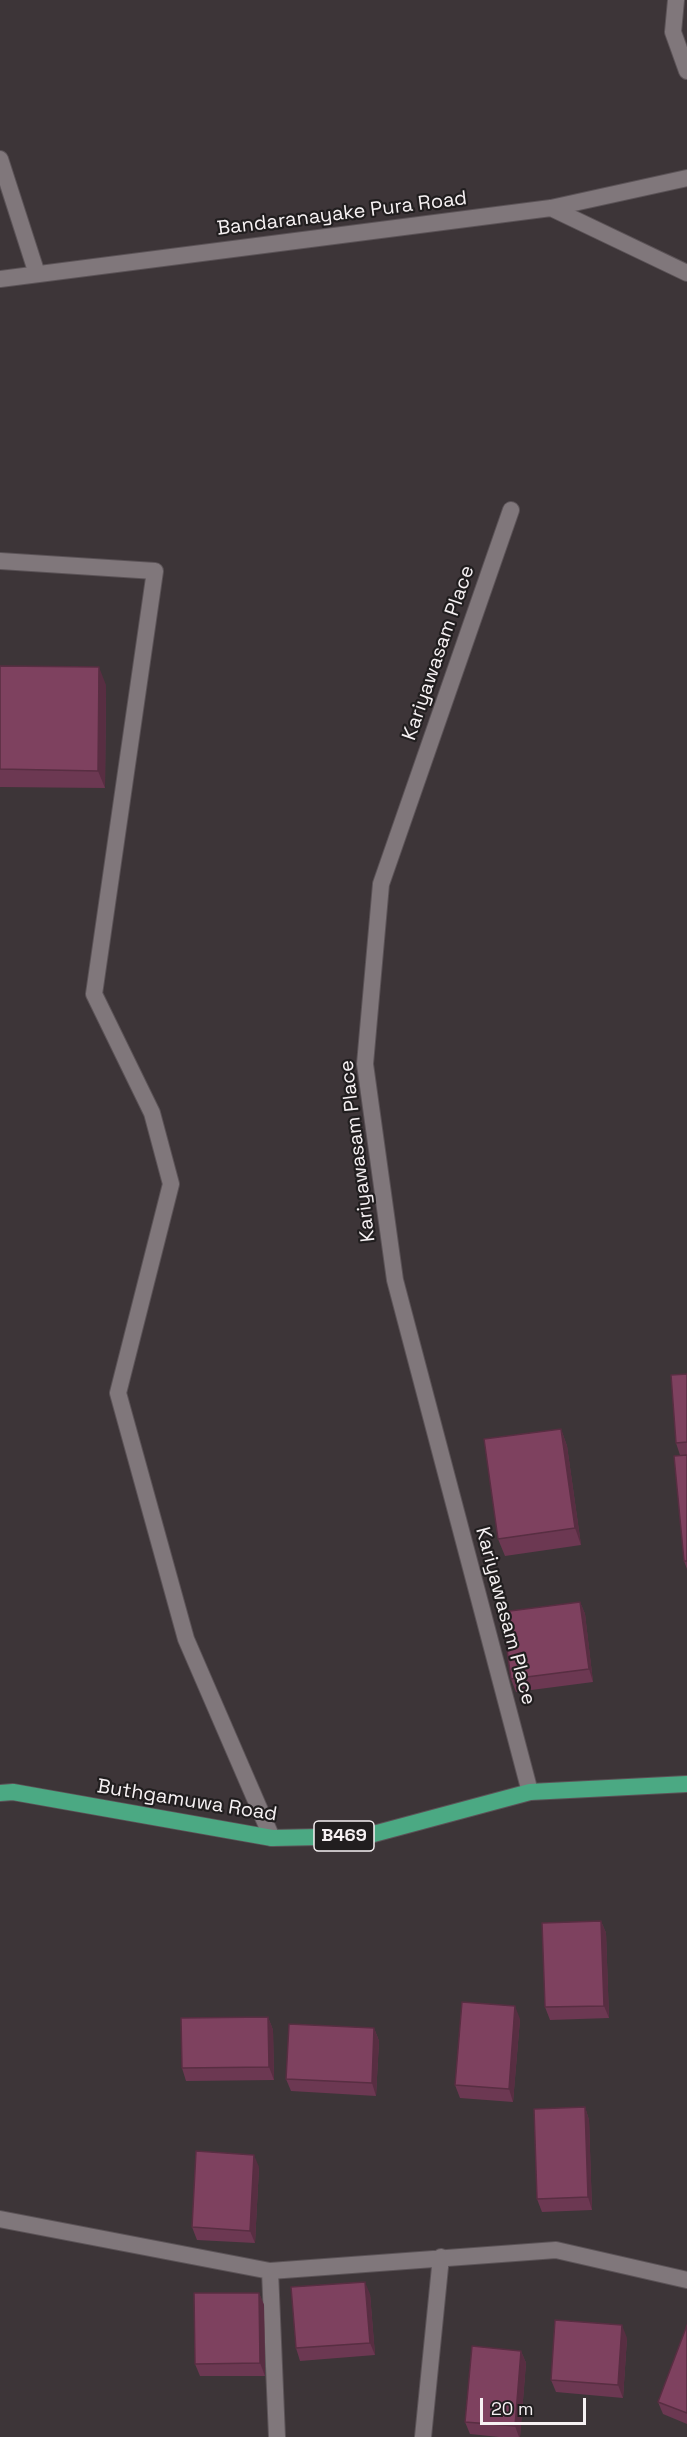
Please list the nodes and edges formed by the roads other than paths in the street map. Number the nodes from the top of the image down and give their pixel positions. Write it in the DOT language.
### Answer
graph roads {
  1 [pos="676,0"];
  2 [pos="687,71"];
  3 [pos="0,159"];
  4 [pos="687,178"];
  5 [pos="551,208"];
  6 [pos="687,273"];
  7 [pos="37,274"];
  8 [pos="0,279"];
  9 [pos="512,510"];
  10 [pos="0,561"];
  11 [pos="687,1784"];
  12 [pos="530,1792"];
  13 [pos="0,1793"];
  14 [pos="272,1838"];
  15 [pos="0,2219"];
  16 [pos="441,2257"];
  17 [pos="270,2271"];
  18 [pos="687,2280"];
  19 [pos="278,2437"];
  20 [pos="423,2437"];
  1 -- 2 [label="street"];
  3 -- 7 [label="street"];
  4 -- 5 [label="street, Bandaranayake Pura Road"];
  5 -- 6 [label="street"];
  5 -- 7 [label="street, Bandaranayake Pura Road"];
  7 -- 8 [label="street, Bandaranayake Pura Road"];
  9 -- 12 [label="street, Kariyawasam Place"];
  10 -- 14 [label="street"];
  11 -- 12 [label="main road, Buthgamuwa Road / B469"];
  12 -- 14 [label="main road, Buthgamuwa Road / B469"];
  13 -- 14 [label="main road, Buthgamuwa Road / B469"];
  15 -- 17 [label="street"];
  16 -- 17 [label="street"];
  16 -- 18 [label="street"];
  16 -- 20 [label="street"];
  17 -- 19 [label="street"];
}
